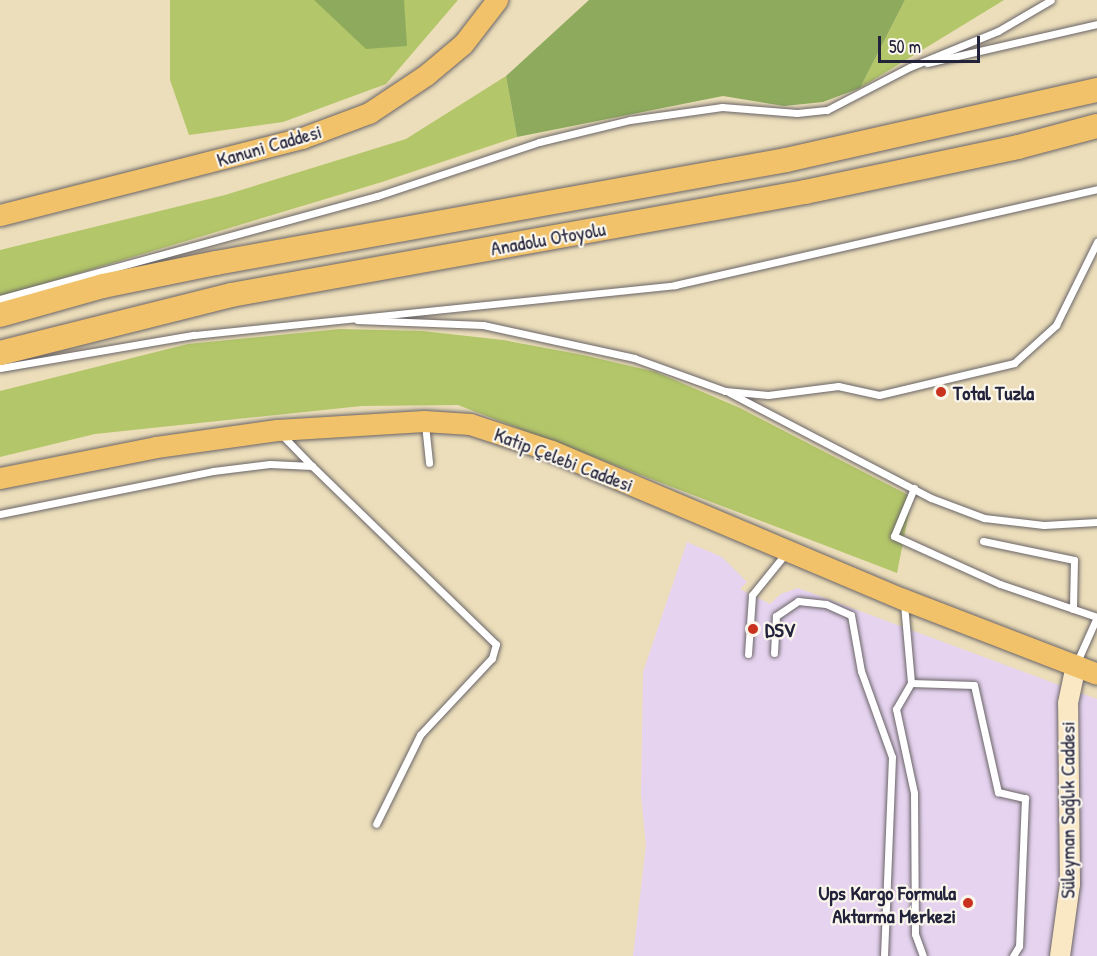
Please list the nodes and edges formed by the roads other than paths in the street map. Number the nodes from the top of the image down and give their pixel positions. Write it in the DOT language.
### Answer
graph roads {
  1 [pos="497,0"];
  2 [pos="1051,0"];
  3 [pos="1097,24"];
  4 [pos="910,67"];
  5 [pos="1097,90"];
  6 [pos="1097,126"];
  7 [pos="1097,189"];
  8 [pos="0,214"];
  9 [pos="1097,242"];
  10 [pos="0,299"];
  11 [pos="0,315"];
  12 [pos="315,320"];
  13 [pos="0,353"];
  14 [pos="0,368"];
  15 [pos="725,391"];
  16 [pos="424,421"];
  17 [pos="277,430"];
  18 [pos="429,463"];
  19 [pos="312,466"];
  20 [pos="0,478"];
  21 [pos="914,488"];
  22 [pos="0,514"];
  23 [pos="1097,522"];
  24 [pos="983,541"];
  25 [pos="788,551"];
  26 [pos="903,599"];
  27 [pos="1073,609"];
  28 [pos="1097,617"];
  29 [pos="774,653"];
  30 [pos="748,654"];
  31 [pos="1076,665"];
  32 [pos="1097,674"];
  33 [pos="911,683"];
  34 [pos="376,824"];
  35 [pos="884,956"];
  36 [pos="922,956"];
  37 [pos="1012,956"];
  38 [pos="1060,956"];
  1 -- 8 [label="main road, Kanuni Caddesi"];
  2 -- 4 [label="lane"];
  3 -- 4 [label="lane"];
  4 -- 10 [label="lane"];
  5 -- 11 [label="highway, Anadolu Otoyolu"];
  6 -- 13 [label="highway, Anadolu Otoyolu"];
  7 -- 12 [label="lane"];
  9 -- 15 [label="lane"];
  12 -- 14 [label="lane"];
  12 -- 15 [label="lane"];
  15 -- 21 [label="lane"];
  16 -- 17 [label="main road, Katip Çelebi Caddesi"];
  16 -- 18 [label="lane"];
  16 -- 25 [label="main road, Katip Çelebi Caddesi"];
  17 -- 19 [label="lane"];
  17 -- 20 [label="main road, Katip Çelebi Caddesi"];
  19 -- 22 [label="lane"];
  19 -- 34 [label="lane"];
  21 -- 23 [label="lane"];
  21 -- 27 [label="lane"];
  24 -- 27 [label="lane"];
  25 -- 26 [label="main road, Katip Çelebi Caddesi"];
  25 -- 30 [label="lane"];
  26 -- 31 [label="main road, Katip Çelebi Caddesi"];
  26 -- 33 [label="lane"];
  27 -- 28 [label="lane"];
  28 -- 31 [label="lane"];
  29 -- 35 [label="lane"];
  31 -- 32 [label="main road, Katip Çelebi Caddesi"];
  31 -- 38 [label="street, Süleyman Sağlık Caddesi"];
  33 -- 36 [label="lane"];
  33 -- 37 [label="lane"];
}
